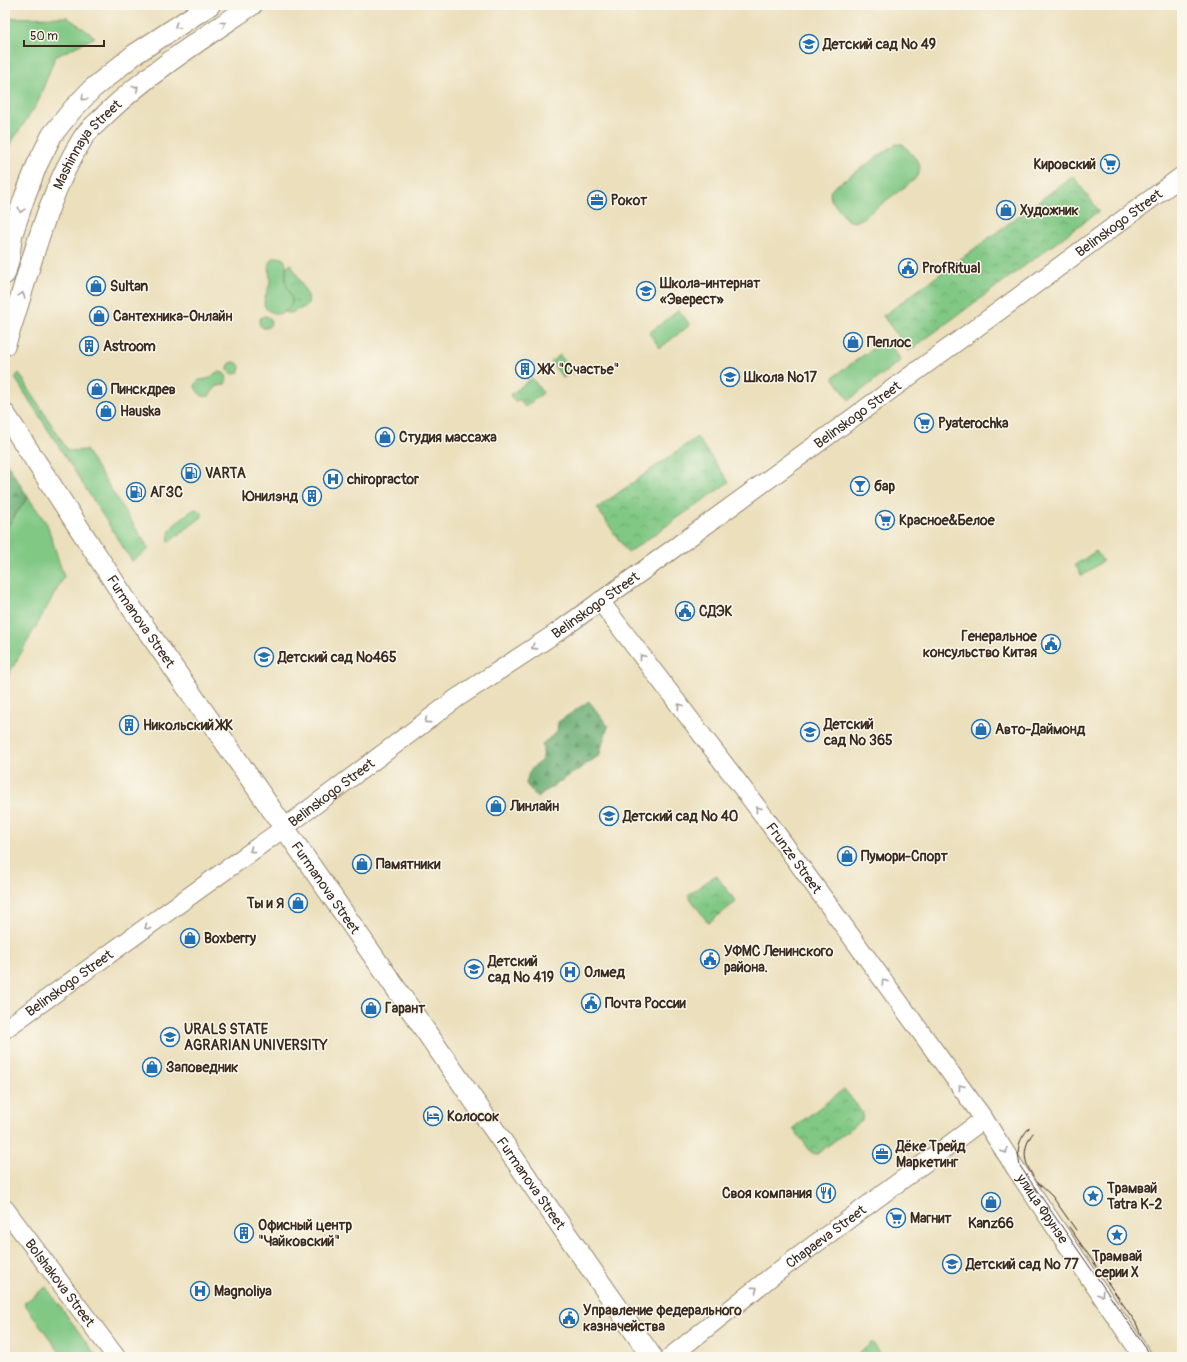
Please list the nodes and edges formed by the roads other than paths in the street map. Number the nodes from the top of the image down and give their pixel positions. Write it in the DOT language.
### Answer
graph roads {
  1 [pos="210,5"];
  2 [pos="252,5"];
  3 [pos="1182,176"];
  4 [pos="9,238"];
  5 [pos="5,274"];
  6 [pos="5,345"];
  7 [pos="5,414"];
  8 [pos="600,601"];
  9 [pos="284,828"];
  10 [pos="5,1029"];
  11 [pos="984,1119"];
  12 [pos="5,1209"];
  13 [pos="116,1357"];
  14 [pos="652,1357"];
  15 [pos="670,1357"];
  16 [pos="1143,1357"];
  1 -- 4 [label="main road, Mashinnaya Street, one-way"];
  6 -- 2 [label="main road, Mashinnaya Street, one-way"];
  3 -- 8 [label="main road, Belinskogo Street"];
  4 -- 5 [label="main road, Mashinnaya Street"];
  7 -- 9 [label="main road, Furmanova Street"];
  8 -- 9 [label="main road, Belinskogo Street, one-way"];
  11 -- 8 [label="main road, Frunze Street, one-way"];
  9 -- 10 [label="main road, Belinskogo Street, one-way"];
  9 -- 14 [label="main road, Furmanova Street"];
  15 -- 11 [label="main road, Chapaeva Street, one-way"];
  11 -- 16 [label="main road, улица Фрунзе, one-way"];
  12 -- 13 [label="main road, Bolshakova Street"];
}
